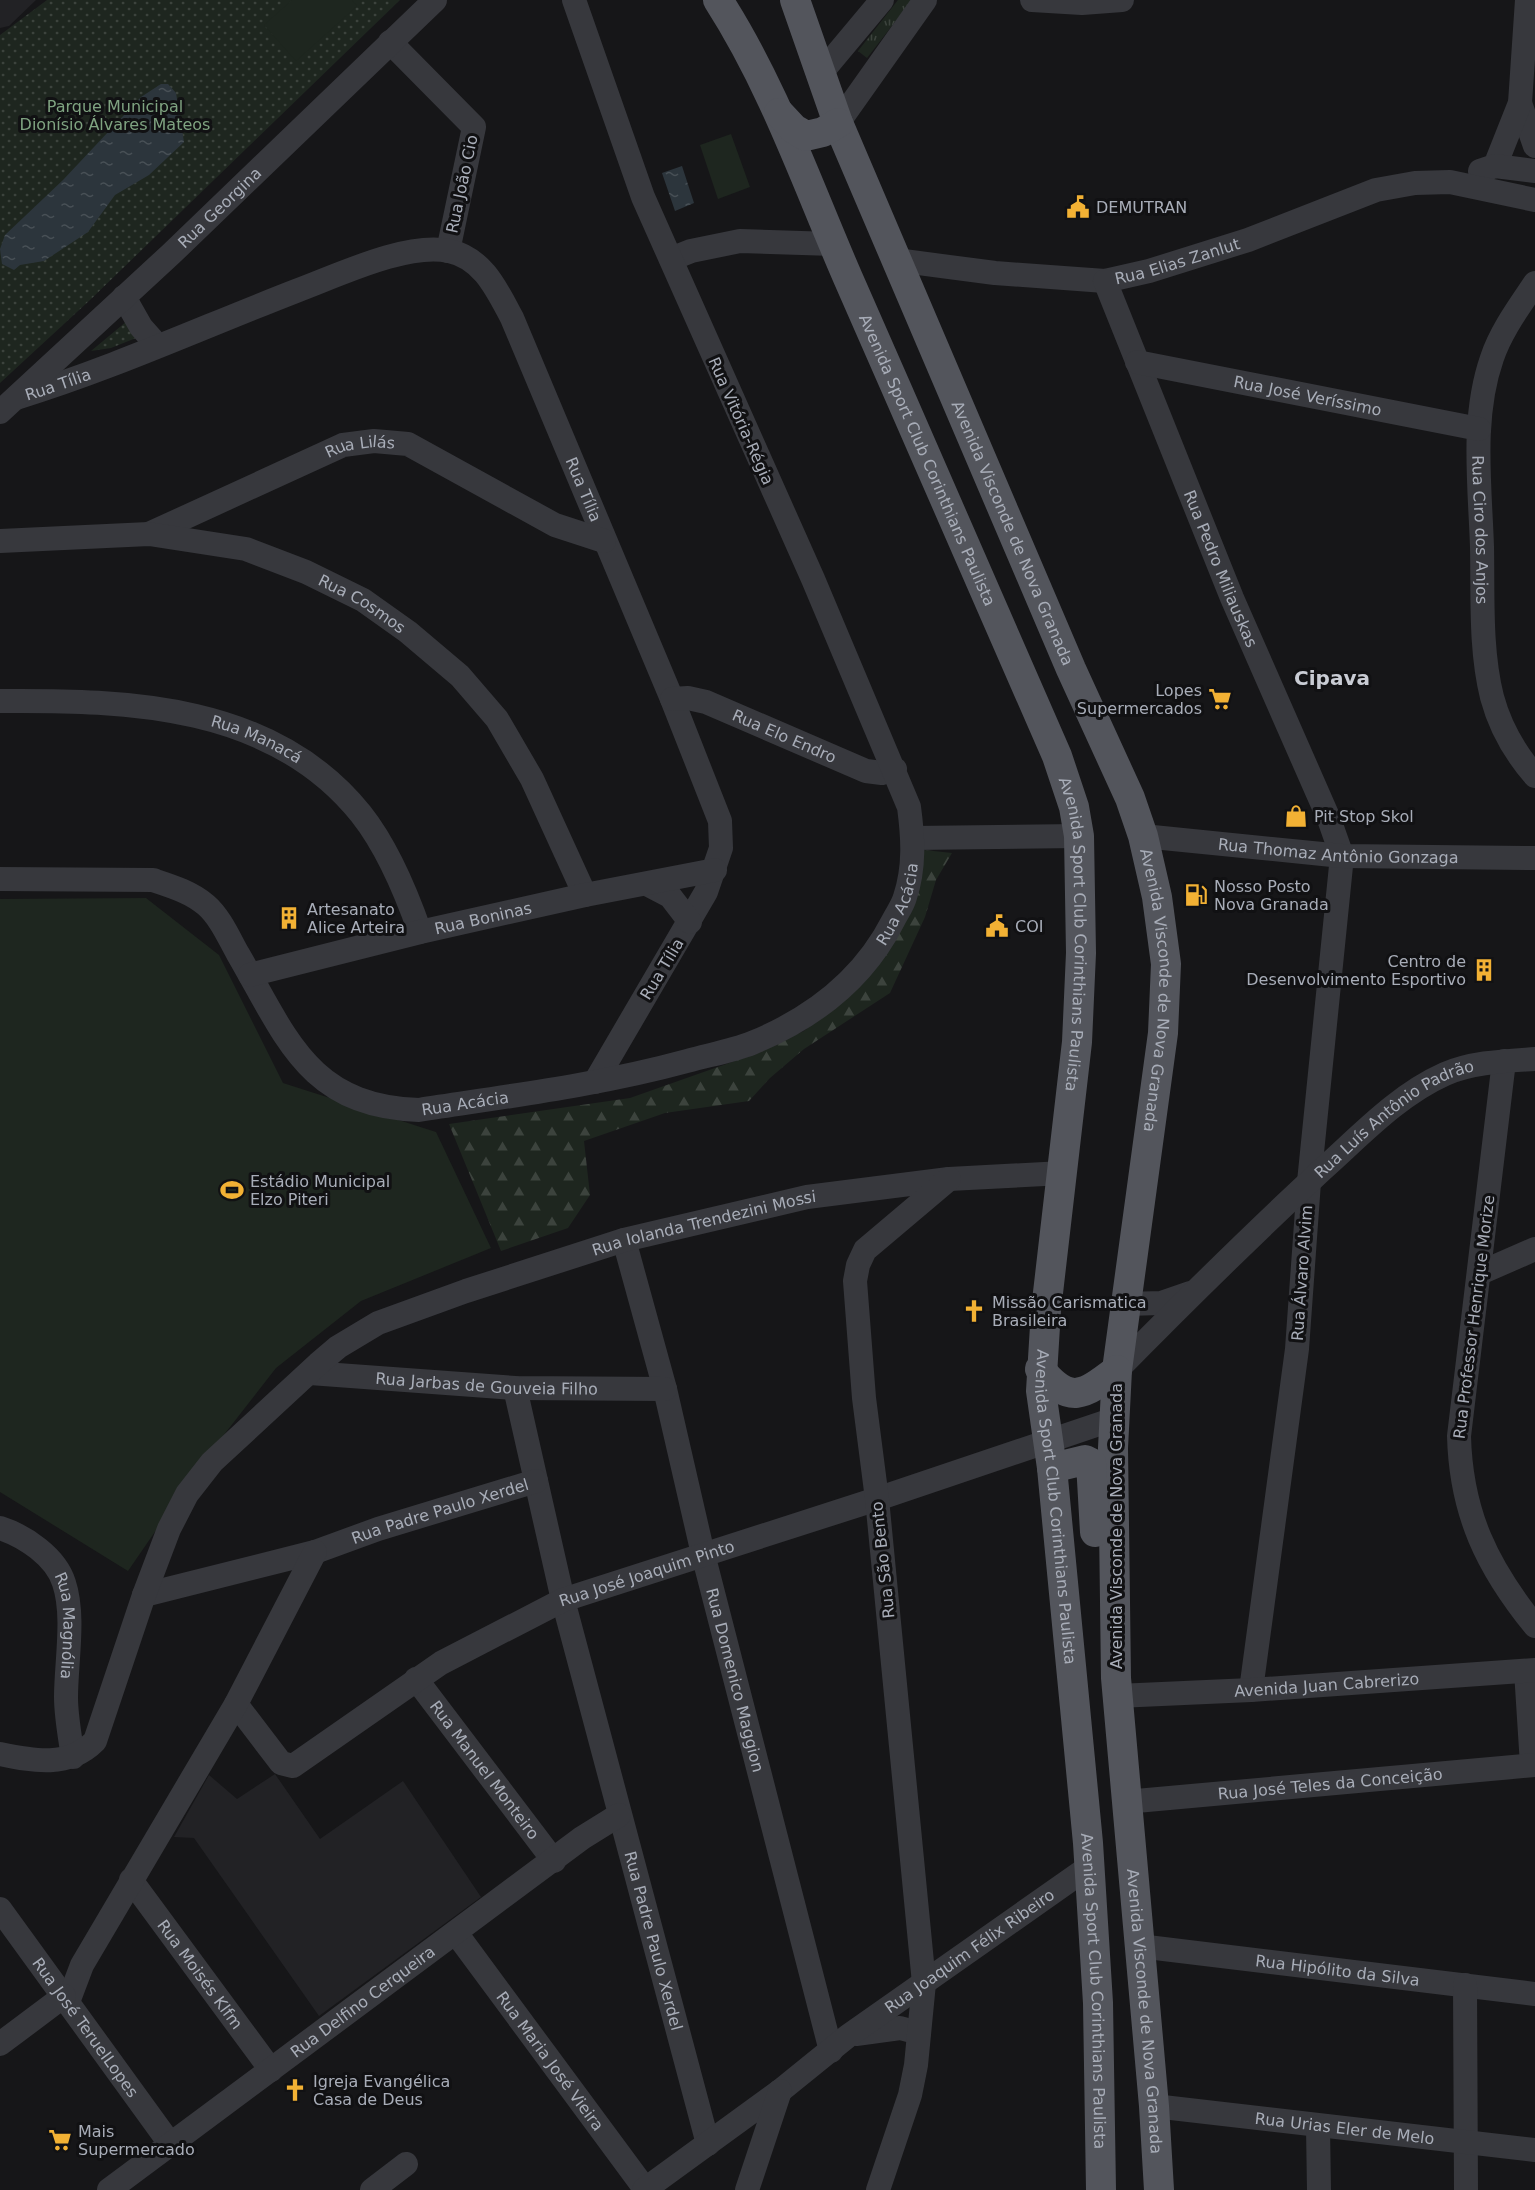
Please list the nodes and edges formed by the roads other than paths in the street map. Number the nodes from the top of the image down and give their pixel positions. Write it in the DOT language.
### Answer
graph roads {
  1 [pos="435,0"];
  2 [pos="574,0"];
  3 [pos="718,0"];
  4 [pos="795,0"];
  5 [pos="882,0"];
  6 [pos="925,0"];
  7 [pos="1032,0"];
  8 [pos="1122,0"];
  9 [pos="1527,0"];
  10 [pos="390,42"];
  11 [pos="821,73"];
  12 [pos="1520,103"];
  13 [pos="779,113"];
  14 [pos="838,123"];
  15 [pos="1535,146"];
  16 [pos="1495,166"];
  17 [pos="1535,171"];
  18 [pos="1450,182"];
  19 [pos="1535,200"];
  20 [pos="833,244"];
  21 [pos="448,251"];
  22 [pos="671,259"];
  23 [pos="896,260"];
  24 [pos="1105,281"];
  25 [pos="1535,283"];
  26 [pos="124,297"];
  27 [pos="157,345"];
  28 [pos="67,350"];
  29 [pos="1137,362"];
  30 [pos="99,370"];
  31 [pos="8,405"];
  32 [pos="1479,429"];
  33 [pos="149,534"];
  34 [pos="0,541"];
  35 [pos="604,541"];
  36 [pos="672,699"];
  37 [pos="0,701"];
  38 [pos="895,769"];
  39 [pos="1535,776"];
  40 [pos="1078,836"];
  41 [pos="1143,836"];
  42 [pos="914,838"];
  43 [pos="1342,856"];
  44 [pos="1535,858"];
  45 [pos="715,870"];
  46 [pos="0,879"];
  47 [pos="649,885"];
  48 [pos="585,895"];
  49 [pos="690,922"];
  50 [pos="420,932"];
  51 [pos="250,975"];
  52 [pos="1535,1059"];
  53 [pos="1504,1061"];
  54 [pos="595,1083"];
  55 [pos="1063,1173"];
  56 [pos="950,1179"];
  57 [pos="1309,1182"];
  58 [pos="624,1240"];
  59 [pos="1535,1249"];
  60 [pos="1480,1274"];
  61 [pos="1196,1291"];
  62 [pos="1126,1304"];
  63 [pos="1040,1370"];
  64 [pos="1117,1370"];
  65 [pos="310,1373"];
  66 [pos="515,1388"];
  67 [pos="665,1389"];
  68 [pos="1114,1419"];
  69 [pos="1050,1454"];
  70 [pos="536,1481"];
  71 [pos="877,1499"];
  72 [pos="0,1528"];
  73 [pos="315,1552"];
  74 [pos="703,1554"];
  75 [pos="144,1595"];
  76 [pos="563,1600"];
  77 [pos="1535,1626"];
  78 [pos="1531,1670"];
  79 [pos="416,1679"];
  80 [pos="1116,1687"];
  81 [pos="1251,1690"];
  82 [pos="236,1704"];
  83 [pos="0,1754"];
  84 [pos="73,1757"];
  85 [pos="1534,1765"];
  86 [pos="1125,1802"];
  87 [pos="622,1825"];
  88 [pos="554,1861"];
  89 [pos="1090,1866"];
  90 [pos="131,1880"];
  91 [pos="0,1909"];
  92 [pos="456,1933"];
  93 [pos="1139,1946"];
  94 [pos="924,1983"];
  95 [pos="1465,1985"];
  96 [pos="62,1993"];
  97 [pos="1535,1994"];
  98 [pos="919,2033"];
  99 [pos="840,2043"];
  100 [pos="0,2044"];
  101 [pos="271,2070"];
  102 [pos="780,2091"];
  103 [pos="1154,2106"];
  104 [pos="1318,2127"];
  105 [pos="1466,2143"];
  106 [pos="708,2144"];
  107 [pos="171,2145"];
  108 [pos="1535,2150"];
  109 [pos="406,2164"];
  110 [pos="109,2190"];
  111 [pos="372,2190"];
  112 [pos="645,2190"];
  113 [pos="747,2190"];
  114 [pos="878,2190"];
  115 [pos="1101,2190"];
  116 [pos="1159,2190"];
  117 [pos="1319,2190"];
  118 [pos="1466,2190"];
  1 -- 10 [label="street, Rua Georgina"];
  2 -- 22 [label="street, Rua Vitória-Régia"];
  3 -- 13 [label="main road, Avenida Sport Club Corinthians Paulista"];
  4 -- 11 [label="main road, Avenida Visconde de Nova Granada"];
  5 -- 11 [label="street"];
  6 -- 14 [label="street"];
  7 -- 8 [label="street"];
  9 -- 12 [label="street"];
  10 -- 21 [label="street, Rua João Cio"];
  10 -- 26 [label="street, Rua Georgina"];
  11 -- 14 [label="main road, Avenida Visconde de Nova Granada"];
  12 -- 15 [label="street"];
  12 -- 16 [label="street"];
  13 -- 14 [label="main road"];
  13 -- 20 [label="main road, Avenida Sport Club Corinthians Paulista"];
  14 -- 23 [label="main road, Avenida Visconde de Nova Granada"];
  16 -- 17 [label="street, Rua Elias Zanlut"];
  16 -- 18 [label="street, Rua Elias Zanlut"];
  18 -- 19 [label="street, Rua Elias Zanlut"];
  18 -- 24 [label="street, Rua Elias Zanlut"];
  20 -- 22 [label="street"];
  20 -- 40 [label="main road, Avenida Sport Club Corinthians Paulista"];
  21 -- 27 [label="street, Rua Tília"];
  21 -- 35 [label="street, Rua Tília"];
  22 -- 38 [label="street, Rua Vitória-Régia"];
  23 -- 24 [label="street, Rua Elias Zanlut"];
  23 -- 41 [label="main road, Avenida Visconde de Nova Granada"];
  24 -- 29 [label="street, Rua Pedro Miliauskas"];
  25 -- 32 [label="street, Rua Ciro dos Anjos"];
  26 -- 27 [label="street"];
  26 -- 28 [label="street, Rua Georgina"];
  27 -- 30 [label="street, Rua Tília"];
  28 -- 30 [label="street, Rua Tília"];
  28 -- 31 [label="street, Rua Georgina"];
  29 -- 32 [label="street, Rua José Veríssimo"];
  29 -- 43 [label="street, Rua Pedro Miliauskas"];
  30 -- 31 [label="street, Rua Tília"];
  32 -- 39 [label="street, Rua Ciro dos Anjos"];
  33 -- 34 [label="street, Rua Cosmos"];
  33 -- 35 [label="street, Rua Lilás"];
  33 -- 48 [label="street, Rua Cosmos"];
  35 -- 36 [label="street, Rua Tília"];
  36 -- 38 [label="street, Rua Elo Endro"];
  36 -- 45 [label="street, Rua Tília"];
  37 -- 50 [label="street, Rua Manacá"];
  38 -- 42 [label="street, Rua Vitória-Régia"];
  40 -- 42 [label="street"];
  40 -- 55 [label="main road, Avenida Sport Club Corinthians Paulista"];
  41 -- 43 [label="street, Rua Thomaz Antônio Gonzaga"];
  41 -- 62 [label="main road, Avenida Visconde de Nova Granada"];
  42 -- 54 [label="street, Rua Acácia"];
  43 -- 44 [label="street, Rua Thomaz Antônio Gonzaga"];
  43 -- 57 [label="street, Rua Álvaro Alvim"];
  45 -- 47 [label="street, Rua Boninas"];
  45 -- 49 [label="street, Rua Tília"];
  46 -- 51 [label="street, Rua Acácia"];
  47 -- 48 [label="street, Rua Boninas"];
  47 -- 49 [label="street"];
  48 -- 50 [label="street, Rua Boninas"];
  49 -- 54 [label="street, Rua Tília"];
  50 -- 51 [label="street, Rua Boninas"];
  51 -- 54 [label="street, Rua Acácia"];
  52 -- 53 [label="street, Rua Luís Antônio Padrão"];
  53 -- 57 [label="street, Rua Luís Antônio Padrão"];
  53 -- 60 [label="street, Rua Professor Henrique Morize"];
  55 -- 56 [label="street, Rua Iolanda Trendezini Mossi"];
  55 -- 63 [label="main road, Avenida Sport Club Corinthians Paulista"];
  56 -- 58 [label="street, Rua Iolanda Trendezini Mossi"];
  56 -- 71 [label="street, Rua São Bento"];
  57 -- 61 [label="street, Rua Luís Antônio Padrão"];
  57 -- 81 [label="street, Rua Álvaro Alvim"];
  58 -- 65 [label="street, Rua Iolanda Trendezini Mossi"];
  58 -- 67 [label="street, Rua Domenico Maggion"];
  59 -- 60 [label="street"];
  60 -- 77 [label="street, Rua Professor Henrique Morize"];
  61 -- 62 [label="street, Rua Luís Antônio Padrão"];
  61 -- 64 [label="street, Rua Luís Antônio Padrão"];
  62 -- 64 [label="main road, Avenida Visconde de Nova Granada"];
  63 -- 64 [label="main road"];
  63 -- 69 [label="main road, Avenida Sport Club Corinthians Paulista"];
  64 -- 68 [label="main road, Avenida Visconde de Nova Granada"];
  65 -- 66 [label="street, Rua Jarbas de Gouveia Filho"];
  65 -- 75 [label="street, Rua Iolanda Trendezini Mossi"];
  66 -- 67 [label="street, Rua Jarbas de Gouveia Filho"];
  66 -- 70 [label="street"];
  67 -- 74 [label="street, Rua Domenico Maggion"];
  68 -- 69 [label="street, Rua José Joaquim Pinto"];
  68 -- 80 [label="main road, Avenida Visconde de Nova Granada"];
  69 -- 71 [label="street, Rua José Joaquim Pinto"];
  69 -- 80 [label="main road"];
  69 -- 89 [label="main road, Avenida Sport Club Corinthians Paulista"];
  70 -- 73 [label="street, Rua Padre Paulo Xerdel"];
  70 -- 76 [label="street, Rua Padre Paulo Xerdel"];
  71 -- 74 [label="street, Rua José Joaquim Pinto"];
  71 -- 94 [label="street, Rua São Bento"];
  72 -- 84 [label="street, Rua Magnólia"];
  73 -- 75 [label="street, Rua Padre Paulo Xerdel"];
  73 -- 82 [label="street"];
  74 -- 76 [label="street, Rua José Joaquim Pinto"];
  74 -- 99 [label="street, Rua Domenico Maggion"];
  75 -- 84 [label="street"];
  76 -- 79 [label="street, Rua José Joaquim Pinto"];
  76 -- 87 [label="street, Rua Padre Paulo Xerdel"];
  78 -- 81 [label="street, Avenida Juan Cabrerizo"];
  78 -- 85 [label="street"];
  79 -- 82 [label="street, Rua José Joaquim Pinto"];
  79 -- 88 [label="street, Rua Manuel Monteiro"];
  80 -- 81 [label="street, Avenida Juan Cabrerizo"];
  80 -- 86 [label="main road, Avenida Visconde de Nova Granada"];
  82 -- 90 [label="street"];
  83 -- 84 [label="street"];
  85 -- 86 [label="street, Rua José Teles da Conceição"];
  86 -- 93 [label="main road, Avenida Visconde de Nova Granada"];
  87 -- 88 [label="street, Rua Delfino Cerqueira"];
  87 -- 106 [label="street, Rua Padre Paulo Xerdel"];
  88 -- 92 [label="street, Rua Delfino Cerqueira"];
  89 -- 94 [label="street, Rua Joaquim Félix Ribeiro"];
  89 -- 115 [label="main road, Avenida Sport Club Corinthians Paulista"];
  90 -- 96 [label="street"];
  90 -- 101 [label="street, Rua Moisés Klfm"];
  91 -- 96 [label="street, Rua José TeruelLopes"];
  92 -- 101 [label="street, Rua Delfino Cerqueira"];
  92 -- 112 [label="street, Rua Maria José Vieira"];
  93 -- 95 [label="street, Rua Hipólito da Silva"];
  93 -- 103 [label="main road, Avenida Visconde de Nova Granada"];
  94 -- 98 [label="street, Rua São Bento"];
  94 -- 99 [label="street, Rua Joaquim Félix Ribeiro"];
  95 -- 97 [label="street, Rua Hipólito da Silva"];
  95 -- 105 [label="street"];
  96 -- 100 [label="street"];
  96 -- 107 [label="street, Rua José TeruelLopes"];
  98 -- 99 [label="street, Rua Joaquim Félix Ribeiro"];
  98 -- 114 [label="street, Rua São Bento"];
  99 -- 102 [label="street, Rua Joaquim Félix Ribeiro"];
  101 -- 107 [label="street, Rua Delfino Cerqueira"];
  102 -- 106 [label="street, Rua Joaquim Félix Ribeiro"];
  102 -- 113 [label="street"];
  103 -- 104 [label="street, Rua Urias Eler de Melo"];
  103 -- 116 [label="main road, Avenida Visconde de Nova Granada"];
  104 -- 105 [label="street, Rua Urias Eler de Melo"];
  104 -- 117 [label="street"];
  105 -- 108 [label="street, Rua Urias Eler de Melo"];
  105 -- 118 [label="street"];
  106 -- 112 [label="street, Rua Joaquim Félix Ribeiro"];
  107 -- 110 [label="street, Rua Delfino Cerqueira"];
  109 -- 111 [label="street"];
}
